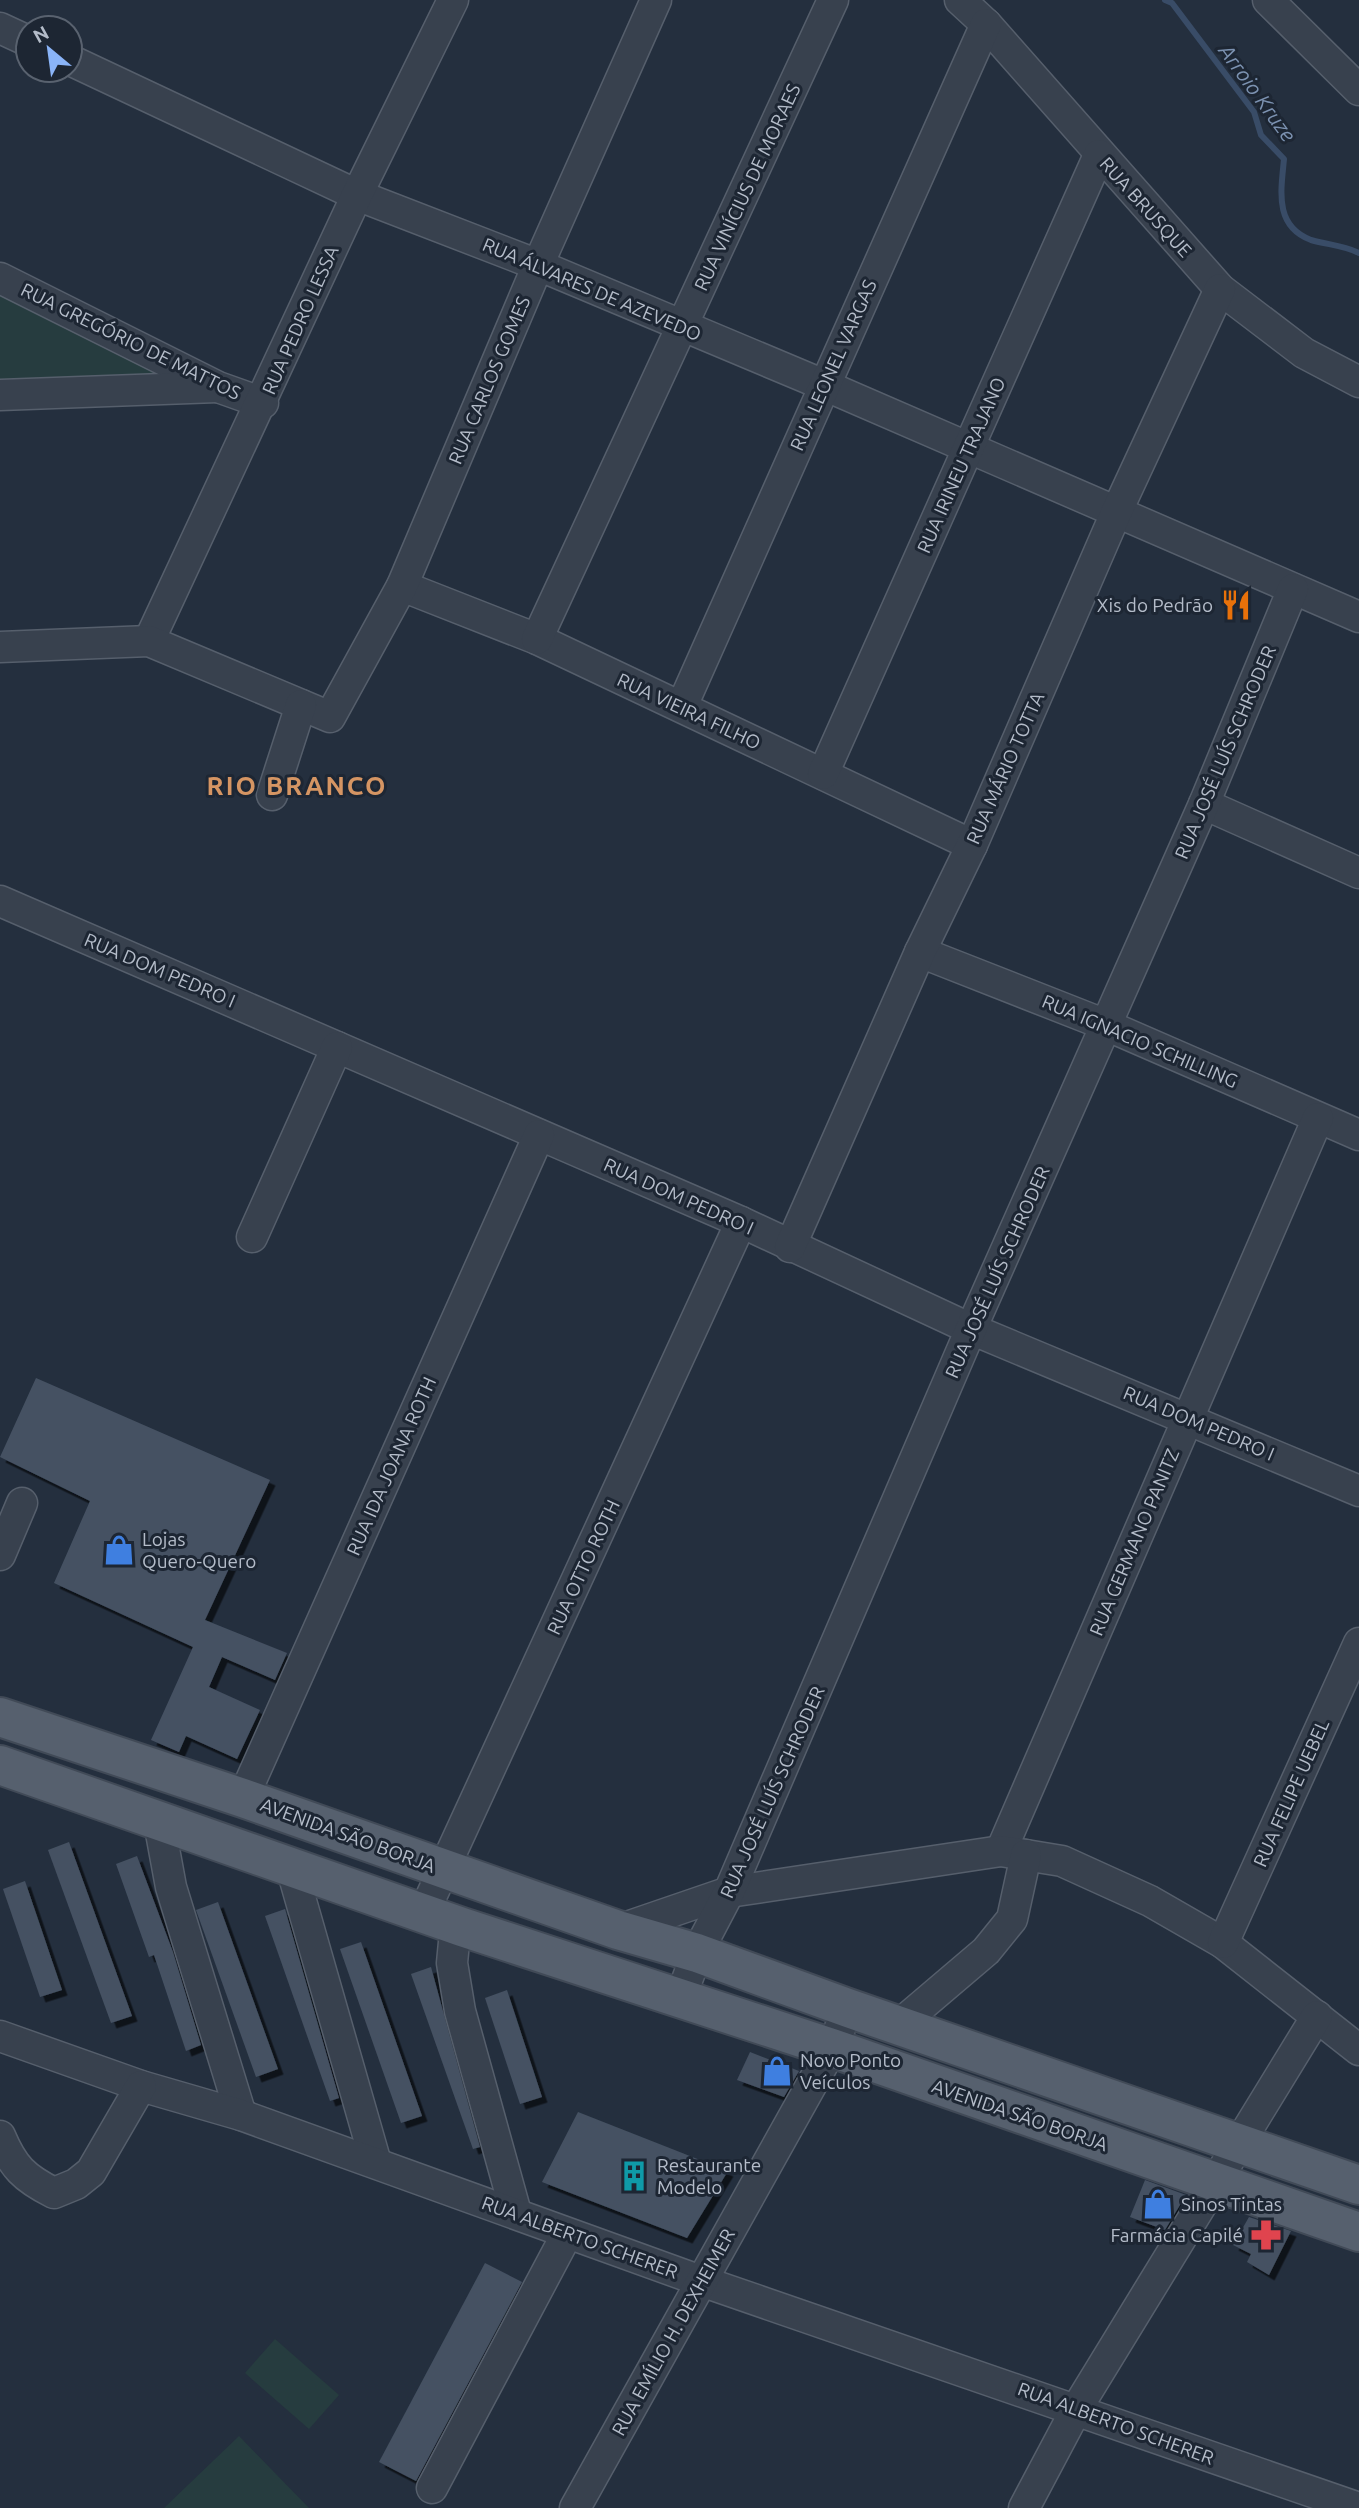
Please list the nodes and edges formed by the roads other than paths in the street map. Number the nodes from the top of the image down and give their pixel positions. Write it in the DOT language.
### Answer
graph roads {
  1 [pos="453,0"];
  2 [pos="656,0"];
  3 [pos="833,0"];
  4 [pos="960,0"];
  5 [pos="1268,0"];
  6 [pos="986,24"];
  7 [pos="84,67"];
  8 [pos="1359,90"];
  9 [pos="1099,155"];
  10 [pos="357,195"];
  11 [pos="538,265"];
  12 [pos="0,278"];
  13 [pos="1220,289"];
  14 [pos="682,327"];
  15 [pos="1359,382"];
  16 [pos="824,385"];
  17 [pos="218,387"];
  18 [pos="0,395"];
  19 [pos="263,403"];
  20 [pos="969,447"];
  21 [pos="1116,513"];
  22 [pos="402,586"];
  23 [pos="1293,589"];
  24 [pos="1359,617"];
  25 [pos="537,639"];
  26 [pos="149,641"];
  27 [pos="0,646"];
  28 [pos="301,705"];
  29 [pos="682,706"];
  30 [pos="823,774"];
  31 [pos="272,795"];
  32 [pos="1204,804"];
  33 [pos="972,845"];
  34 [pos="1359,873"];
  35 [pos="0,901"];
  36 [pos="920,952"];
  37 [pos="1106,1024"];
  38 [pos="337,1047"];
  39 [pos="1318,1118"];
  40 [pos="539,1135"];
  41 [pos="1359,1135"];
  42 [pos="741,1222"];
  43 [pos="252,1237"];
  44 [pos="790,1247"];
  45 [pos="971,1329"];
  46 [pos="1188,1417"];
  47 [pos="1359,1491"];
  48 [pos="22,1503"];
  49 [pos="0,1555"];
  50 [pos="1359,1643"];
  51 [pos="0,1717"];
  52 [pos="0,1765"];
  53 [pos="243,1798"];
  54 [pos="159,1822"];
  55 [pos="1013,1853"];
  56 [pos="291,1866"];
  57 [pos="444,1870"];
  58 [pos="729,1892"];
  59 [pos="424,1912"];
  60 [pos="462,1927"];
  61 [pos="618,1930"];
  62 [pos="1223,1943"];
  63 [pos="697,1952"];
  64 [pos="680,1999"];
  65 [pos="848,2008"];
  66 [pos="1317,2016"];
  67 [pos="899,2025"];
  68 [pos="2,2044"];
  69 [pos="832,2048"];
  70 [pos="1359,2050"];
  71 [pos="141,2086"];
  72 [pos="241,2115"];
  73 [pos="0,2136"];
  74 [pos="1241,2143"];
  75 [pos="376,2163"];
  76 [pos="1215,2182"];
  77 [pos="1359,2185"];
  78 [pos="516,2213"];
  79 [pos="1359,2232"];
  80 [pos="567,2234"];
  81 [pos="701,2281"];
  82 [pos="1077,2408"];
  83 [pos="432,2488"];
  84 [pos="1294,2499"];
  85 [pos="576,2508"];
  86 [pos="1024,2508"];
  87 [pos="1359,2508"];
  1 -- 10 [label="street, RUA PEDRO LESSA"];
  2 -- 11 [label="street, RUA CARLOS GOMES"];
  3 -- 14 [label="street, RUA VINÍCIUS DE MORAES"];
  4 -- 6 [label="street, RUA BRUSQUE"];
  5 -- 8 [label="street"];
  6 -- 9 [label="street, RUA BRUSQUE"];
  6 -- 16 [label="street, RUA LEONEL VARGAS"];
  7 -- 10 [label="street, RUA ÁLVARES DE AZEVEDO"];
  9 -- 13 [label="street, RUA BRUSQUE"];
  9 -- 20 [label="street, RUA IRINEU TRAJANO"];
  10 -- 11 [label="street, RUA ÁLVARES DE AZEVEDO"];
  10 -- 19 [label="street, RUA PEDRO LESSA"];
  11 -- 14 [label="street, RUA ÁLVARES DE AZEVEDO"];
  11 -- 22 [label="street, RUA CARLOS GOMES"];
  12 -- 17 [label="street, RUA GREGÓRIO DE MATTOS"];
  13 -- 15 [label="street, RUA BRUSQUE"];
  13 -- 21 [label="street, RUA MÁRIO TOTTA"];
  14 -- 16 [label="street, RUA ÁLVARES DE AZEVEDO"];
  14 -- 25 [label="street, RUA VINÍCIUS DE MORAES"];
  16 -- 20 [label="street, RUA ÁLVARES DE AZEVEDO"];
  16 -- 29 [label="street, RUA LEONEL VARGAS"];
  17 -- 18 [label="street"];
  17 -- 19 [label="street, RUA GREGÓRIO DE MATTOS"];
  19 -- 26 [label="street, RUA PEDRO LESSA"];
  20 -- 21 [label="street, RUA ÁLVARES DE AZEVEDO"];
  20 -- 30 [label="street, RUA IRINEU TRAJANO"];
  21 -- 23 [label="street, RUA ÁLVARES DE AZEVEDO"];
  21 -- 33 [label="street, RUA MÁRIO TOTTA"];
  22 -- 25 [label="street, RUA VIEIRA FILHO"];
  22 -- 28 [label="street, RUA CARLOS GOMES"];
  23 -- 24 [label="street, RUA ÁLVARES DE AZEVEDO"];
  23 -- 32 [label="street, RUA JOSÉ LUÍS SCHRODER"];
  25 -- 29 [label="street, RUA VIEIRA FILHO"];
  26 -- 27 [label="street"];
  26 -- 28 [label="street"];
  28 -- 31 [label="street"];
  29 -- 30 [label="street, RUA VIEIRA FILHO"];
  30 -- 33 [label="street, RUA VIEIRA FILHO"];
  32 -- 34 [label="street"];
  32 -- 37 [label="street, RUA JOSÉ LUÍS SCHRODER"];
  33 -- 36 [label="street, RUA MÁRIO TOTTA"];
  35 -- 38 [label="street, RUA DOM PEDRO I"];
  36 -- 37 [label="street, RUA IGNACIO SCHILLING"];
  36 -- 44 [label="street, RUA MÁRIO TOTTA"];
  37 -- 39 [label="street, RUA IGNACIO SCHILLING"];
  37 -- 45 [label="street, RUA JOSÉ LUÍS SCHRODER"];
  38 -- 40 [label="street, RUA DOM PEDRO I"];
  38 -- 43 [label="street"];
  39 -- 41 [label="street, RUA IGNACIO SCHILLING"];
  39 -- 46 [label="street, RUA GERMANO PANITZ"];
  40 -- 42 [label="street, RUA DOM PEDRO I"];
  40 -- 53 [label="street, RUA IDA JOANA ROTH"];
  42 -- 44 [label="street, RUA DOM PEDRO I"];
  42 -- 57 [label="street, RUA OTTO ROTH"];
  44 -- 45 [label="street, RUA DOM PEDRO I"];
  45 -- 46 [label="street, RUA DOM PEDRO I"];
  45 -- 58 [label="street, RUA JOSÉ LUÍS SCHRODER"];
  46 -- 47 [label="street, RUA DOM PEDRO I"];
  46 -- 55 [label="street, RUA GERMANO PANITZ"];
  48 -- 49 [label="street"];
  50 -- 62 [label="street, RUA FELIPE UEBEL"];
  51 -- 53 [label="main road, AVENIDA SÃO BORJA"];
  52 -- 54 [label="main road, AVENIDA SÃO BORJA"];
  53 -- 57 [label="main road, AVENIDA SÃO BORJA"];
  54 -- 56 [label="main road, AVENIDA SÃO BORJA"];
  54 -- 72 [label="street"];
  55 -- 58 [label="street"];
  55 -- 62 [label="street"];
  55 -- 67 [label="street, RUA GERMANO PANITZ"];
  56 -- 59 [label="main road, AVENIDA SÃO BORJA"];
  56 -- 75 [label="street"];
  57 -- 59 [label="street, RUA OTTO ROTH"];
  57 -- 61 [label="main road, AVENIDA SÃO BORJA"];
  58 -- 61 [label="street"];
  58 -- 63 [label="street, RUA JOSÉ LUÍS SCHRODER"];
  59 -- 60 [label="main road, AVENIDA SÃO BORJA"];
  60 -- 64 [label="main road, AVENIDA SÃO BORJA"];
  60 -- 78 [label="street"];
  61 -- 63 [label="main road, AVENIDA SÃO BORJA"];
  62 -- 66 [label="street"];
  63 -- 64 [label="street"];
  63 -- 65 [label="main road, AVENIDA SÃO BORJA"];
  64 -- 69 [label="main road, AVENIDA SÃO BORJA"];
  65 -- 67 [label="main road, AVENIDA SÃO BORJA"];
  65 -- 69 [label="street, RUA EMÍLIO H. DEXHEIMER"];
  66 -- 70 [label="street"];
  66 -- 74 [label="street"];
  67 -- 74 [label="main road, AVENIDA SÃO BORJA"];
  68 -- 71 [label="street, RUA ALBERTO SCHERER"];
  69 -- 76 [label="main road, AVENIDA SÃO BORJA"];
  69 -- 81 [label="street, RUA EMÍLIO H. DEXHEIMER"];
  71 -- 72 [label="street, RUA ALBERTO SCHERER"];
  71 -- 73 [label="street"];
  72 -- 75 [label="street, RUA ALBERTO SCHERER"];
  74 -- 76 [label="street"];
  74 -- 77 [label="main road, AVENIDA SÃO BORJA"];
  75 -- 78 [label="street, RUA ALBERTO SCHERER"];
  76 -- 79 [label="main road, AVENIDA SÃO BORJA"];
  76 -- 82 [label="street"];
  78 -- 80 [label="street, RUA ALBERTO SCHERER"];
  80 -- 81 [label="street, RUA ALBERTO SCHERER"];
  80 -- 83 [label="street"];
  81 -- 82 [label="street, RUA ALBERTO SCHERER"];
  81 -- 85 [label="street, RUA EMÍLIO H. DEXHEIMER"];
  82 -- 84 [label="street, RUA ALBERTO SCHERER"];
  82 -- 86 [label="street"];
  84 -- 87 [label="street, RUA ALBERTO SCHERER"];
}
